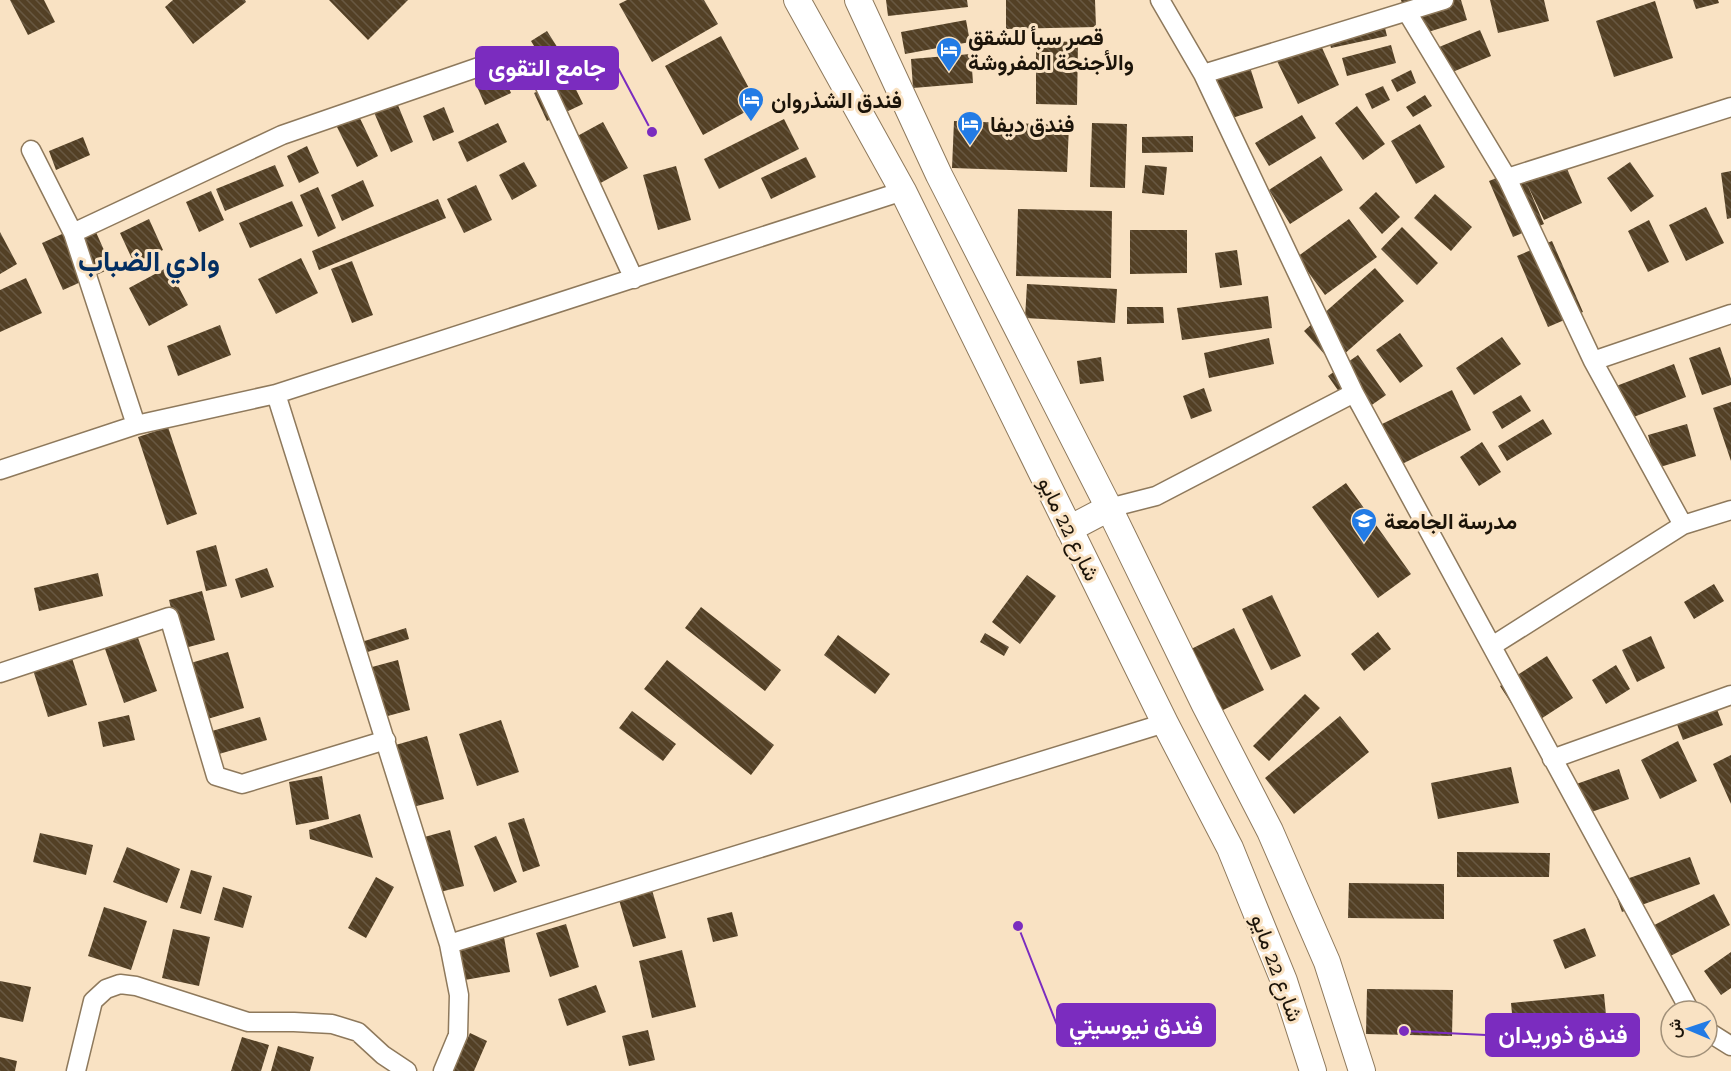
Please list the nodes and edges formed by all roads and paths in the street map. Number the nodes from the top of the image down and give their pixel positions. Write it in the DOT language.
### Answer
graph roads {
  1 [pos="797,0"];
  2 [pos="858,0"];
  3 [pos="1160,0"];
  4 [pos="1444,0"];
  5 [pos="1407,12"];
  6 [pos="1203,74"];
  7 [pos="1731,107"];
  8 [pos="31,150"];
  9 [pos="939,175"];
  10 [pos="1507,178"];
  11 [pos="903,191"];
  12 [pos="73,233"];
  13 [pos="634,279"];
  14 [pos="1731,314"];
  15 [pos="1593,361"];
  16 [pos="1354,393"];
  17 [pos="276,394"];
  18 [pos="136,425"];
  19 [pos="0,470"];
  20 [pos="1109,508"];
  21 [pos="1731,510"];
  22 [pos="1683,525"];
  23 [pos="1069,529"];
  24 [pos="1492,646"];
  25 [pos="0,673"];
  26 [pos="1731,694"];
  27 [pos="1165,723"];
  28 [pos="386,740"];
  29 [pos="1552,759"];
  30 [pos="449,944"];
  31 [pos="1683,999"];
  32 [pos="76,1071"];
  33 [pos="407,1071"];
  34 [pos="444,1071"];
  35 [pos="1313,1071"];
  36 [pos="1362,1071"];
  1 -- 11 [label="main road, شارع 22 مايو"];
  2 -- 9 [label="main road, شارع 22 مايو"];
  3 -- 6 [label="street"];
  4 -- 5 [label="street"];
  5 -- 6 [label="street"];
  5 -- 10 [label="street"];
  6 -- 16 [label="street"];
  7 -- 10 [label="street"];
  8 -- 12 [label="street"];
  9 -- 11 [label="main road"];
  9 -- 20 [label="main road, شارع 22 مايو"];
  10 -- 15 [label="street"];
  11 -- 13 [label="street"];
  11 -- 23 [label="main road, شارع 22 مايو"];
  12 -- 13 [label="street"];
  12 -- 18 [label="street"];
  13 -- 17 [label="street"];
  14 -- 15 [label="street"];
  15 -- 22 [label="street"];
  16 -- 20 [label="street"];
  16 -- 24 [label="street"];
  17 -- 18 [label="street"];
  17 -- 28 [label="street"];
  18 -- 19 [label="street"];
  20 -- 23 [label="main road"];
  20 -- 36 [label="main road, شارع 22 مايو"];
  21 -- 22 [label="street"];
  22 -- 24 [label="street"];
  23 -- 27 [label="main road, شارع 22 مايو"];
  24 -- 29 [label="street"];
  25 -- 28 [label="street"];
  26 -- 29 [label="street"];
  27 -- 30 [label="street"];
  27 -- 35 [label="main road, شارع 22 مايو"];
  28 -- 30 [label="street"];
  29 -- 31 [label="street"];
  30 -- 34 [label="street"];
  32 -- 33 [label="street"];
}
